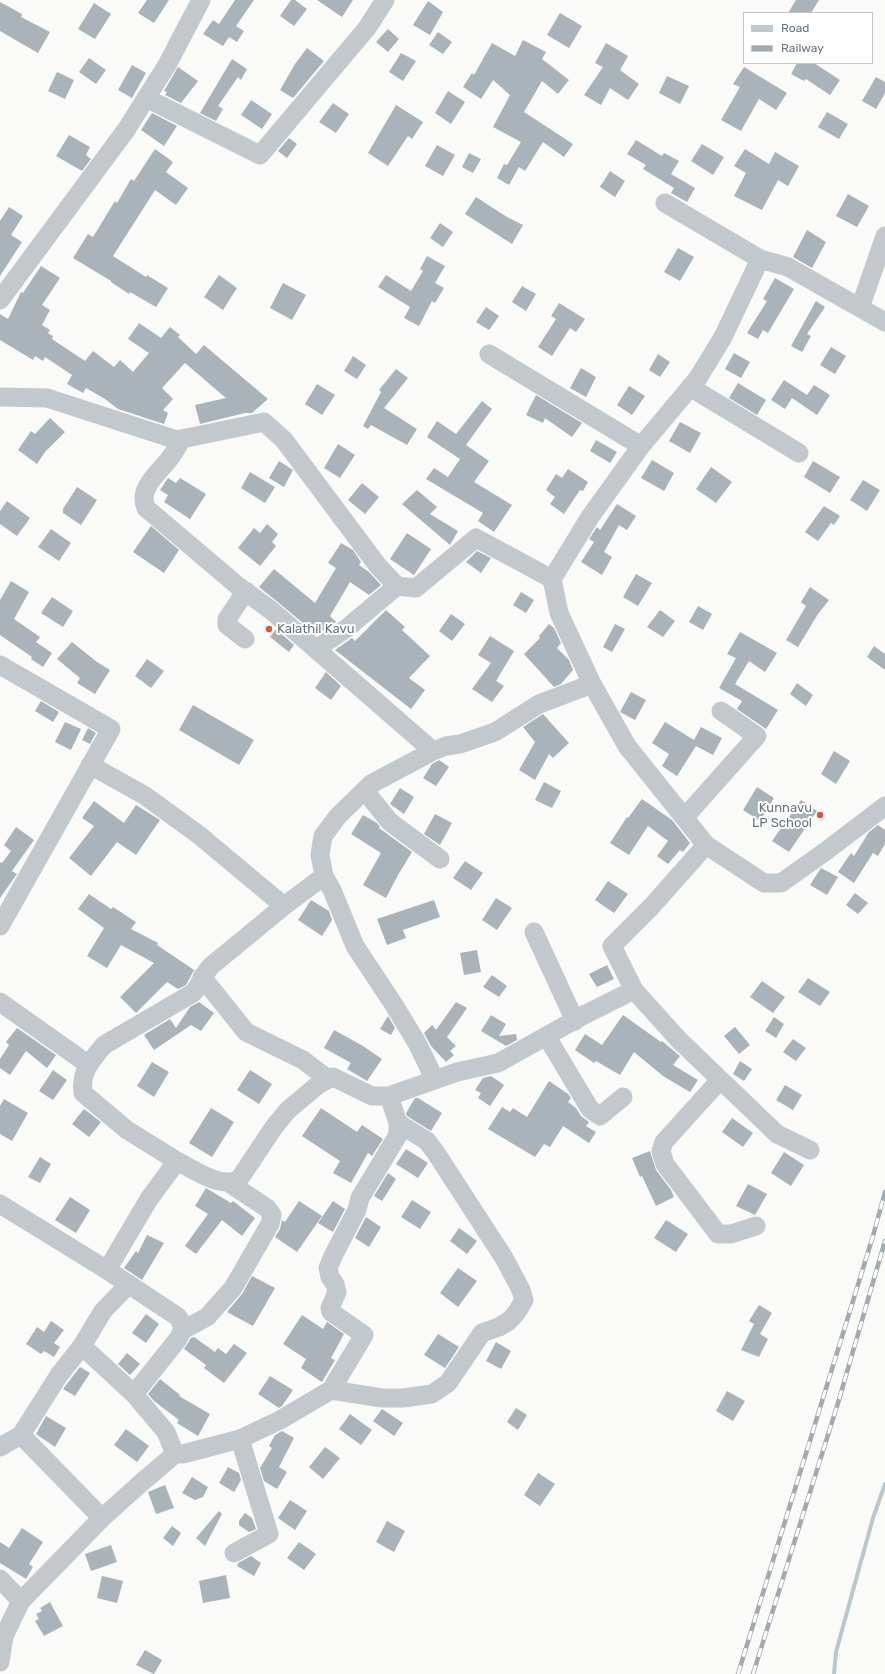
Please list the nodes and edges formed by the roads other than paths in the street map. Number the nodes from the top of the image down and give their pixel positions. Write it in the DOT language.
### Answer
graph roads {
  1 [pos="201,0"];
  2 [pos="385,0"];
  3 [pos="146,98"];
  4 [pos="665,203"];
  5 [pos="885,236"];
  6 [pos="760,259"];
  7 [pos="0,300"];
  8 [pos="860,308"];
  9 [pos="885,322"];
  10 [pos="489,354"];
  11 [pos="690,387"];
  12 [pos="0,397"];
  13 [pos="182,439"];
  14 [pos="641,446"];
  15 [pos="799,453"];
  16 [pos="552,579"];
  17 [pos="397,586"];
  18 [pos="246,592"];
  19 [pos="245,638"];
  20 [pos="316,649"];
  21 [pos="0,665"];
  22 [pos="592,684"];
  23 [pos="721,711"];
  24 [pos="433,751"];
  25 [pos="90,765"];
  26 [pos="365,791"];
  27 [pos="885,806"];
  28 [pos="684,818"];
  29 [pos="706,845"];
  30 [pos="440,859"];
  31 [pos="324,876"];
  32 [pos="284,906"];
  33 [pos="0,926"];
  34 [pos="534,932"];
  35 [pos="202,977"];
  36 [pos="634,990"];
  37 [pos="0,1002"];
  38 [pos="575,1021"];
  39 [pos="547,1037"];
  40 [pos="89,1065"];
  41 [pos="328,1079"];
  42 [pos="435,1080"];
  43 [pos="720,1080"];
  44 [pos="389,1096"];
  45 [pos="623,1097"];
  46 [pos="398,1123"];
  47 [pos="810,1150"];
  48 [pos="177,1161"];
  49 [pos="229,1183"];
  50 [pos="0,1204"];
  51 [pos="756,1226"];
  52 [pos="108,1270"];
  53 [pos="129,1284"];
  54 [pos="183,1330"];
  55 [pos="82,1346"];
  56 [pos="331,1390"];
  57 [pos="134,1394"];
  58 [pos="21,1435"];
  59 [pos="240,1439"];
  60 [pos="0,1447"];
  61 [pos="176,1454"];
  62 [pos="102,1518"];
  63 [pos="234,1553"];
  64 [pos="0,1579"];
  65 [pos="21,1601"];
  66 [pos="0,1662"];
  1 -- 3 [label="street"];
  2 -- 3 [label="street"];
  3 -- 7 [label="street"];
  4 -- 6 [label="street"];
  5 -- 8 [label="street"];
  6 -- 8 [label="street"];
  6 -- 11 [label="street"];
  8 -- 9 [label="street"];
  10 -- 14 [label="street"];
  11 -- 14 [label="street"];
  11 -- 15 [label="street"];
  12 -- 13 [label="street"];
  13 -- 17 [label="street"];
  13 -- 18 [label="street"];
  14 -- 16 [label="street"];
  16 -- 17 [label="street"];
  16 -- 22 [label="street"];
  17 -- 20 [label="street"];
  18 -- 19 [label="street"];
  18 -- 20 [label="street"];
  20 -- 24 [label="street"];
  21 -- 25 [label="street"];
  22 -- 24 [label="street"];
  22 -- 28 [label="street"];
  23 -- 28 [label="street"];
  24 -- 26 [label="street"];
  25 -- 32 [label="street"];
  25 -- 33 [label="street"];
  26 -- 30 [label="street"];
  26 -- 31 [label="street"];
  27 -- 29 [label="street"];
  28 -- 29 [label="street"];
  29 -- 36 [label="street"];
  31 -- 32 [label="street"];
  31 -- 42 [label="street"];
  32 -- 35 [label="street"];
  34 -- 38 [label="street"];
  35 -- 40 [label="street"];
  35 -- 41 [label="street"];
  36 -- 38 [label="street"];
  36 -- 43 [label="street"];
  37 -- 40 [label="street"];
  38 -- 39 [label="street"];
  39 -- 42 [label="street"];
  39 -- 45 [label="street"];
  40 -- 48 [label="street"];
  41 -- 44 [label="street"];
  41 -- 49 [label="street"];
  42 -- 44 [label="street"];
  43 -- 47 [label="street"];
  43 -- 51 [label="street"];
  44 -- 46 [label="street"];
  46 -- 56 [label="street"];
  46 -- 56 [label="street"];
  48 -- 49 [label="street"];
  48 -- 52 [label="street"];
  49 -- 54 [label="street"];
  50 -- 52 [label="street"];
  52 -- 53 [label="street"];
  53 -- 54 [label="street"];
  53 -- 55 [label="street"];
  54 -- 57 [label="street"];
  55 -- 57 [label="street"];
  55 -- 58 [label="street"];
  56 -- 59 [label="street"];
  57 -- 61 [label="street"];
  58 -- 60 [label="street"];
  58 -- 62 [label="street"];
  59 -- 61 [label="street"];
  59 -- 63 [label="street"];
  61 -- 62 [label="street"];
  62 -- 65 [label="street"];
  64 -- 65 [label="street"];
  65 -- 66 [label="street"];
}
